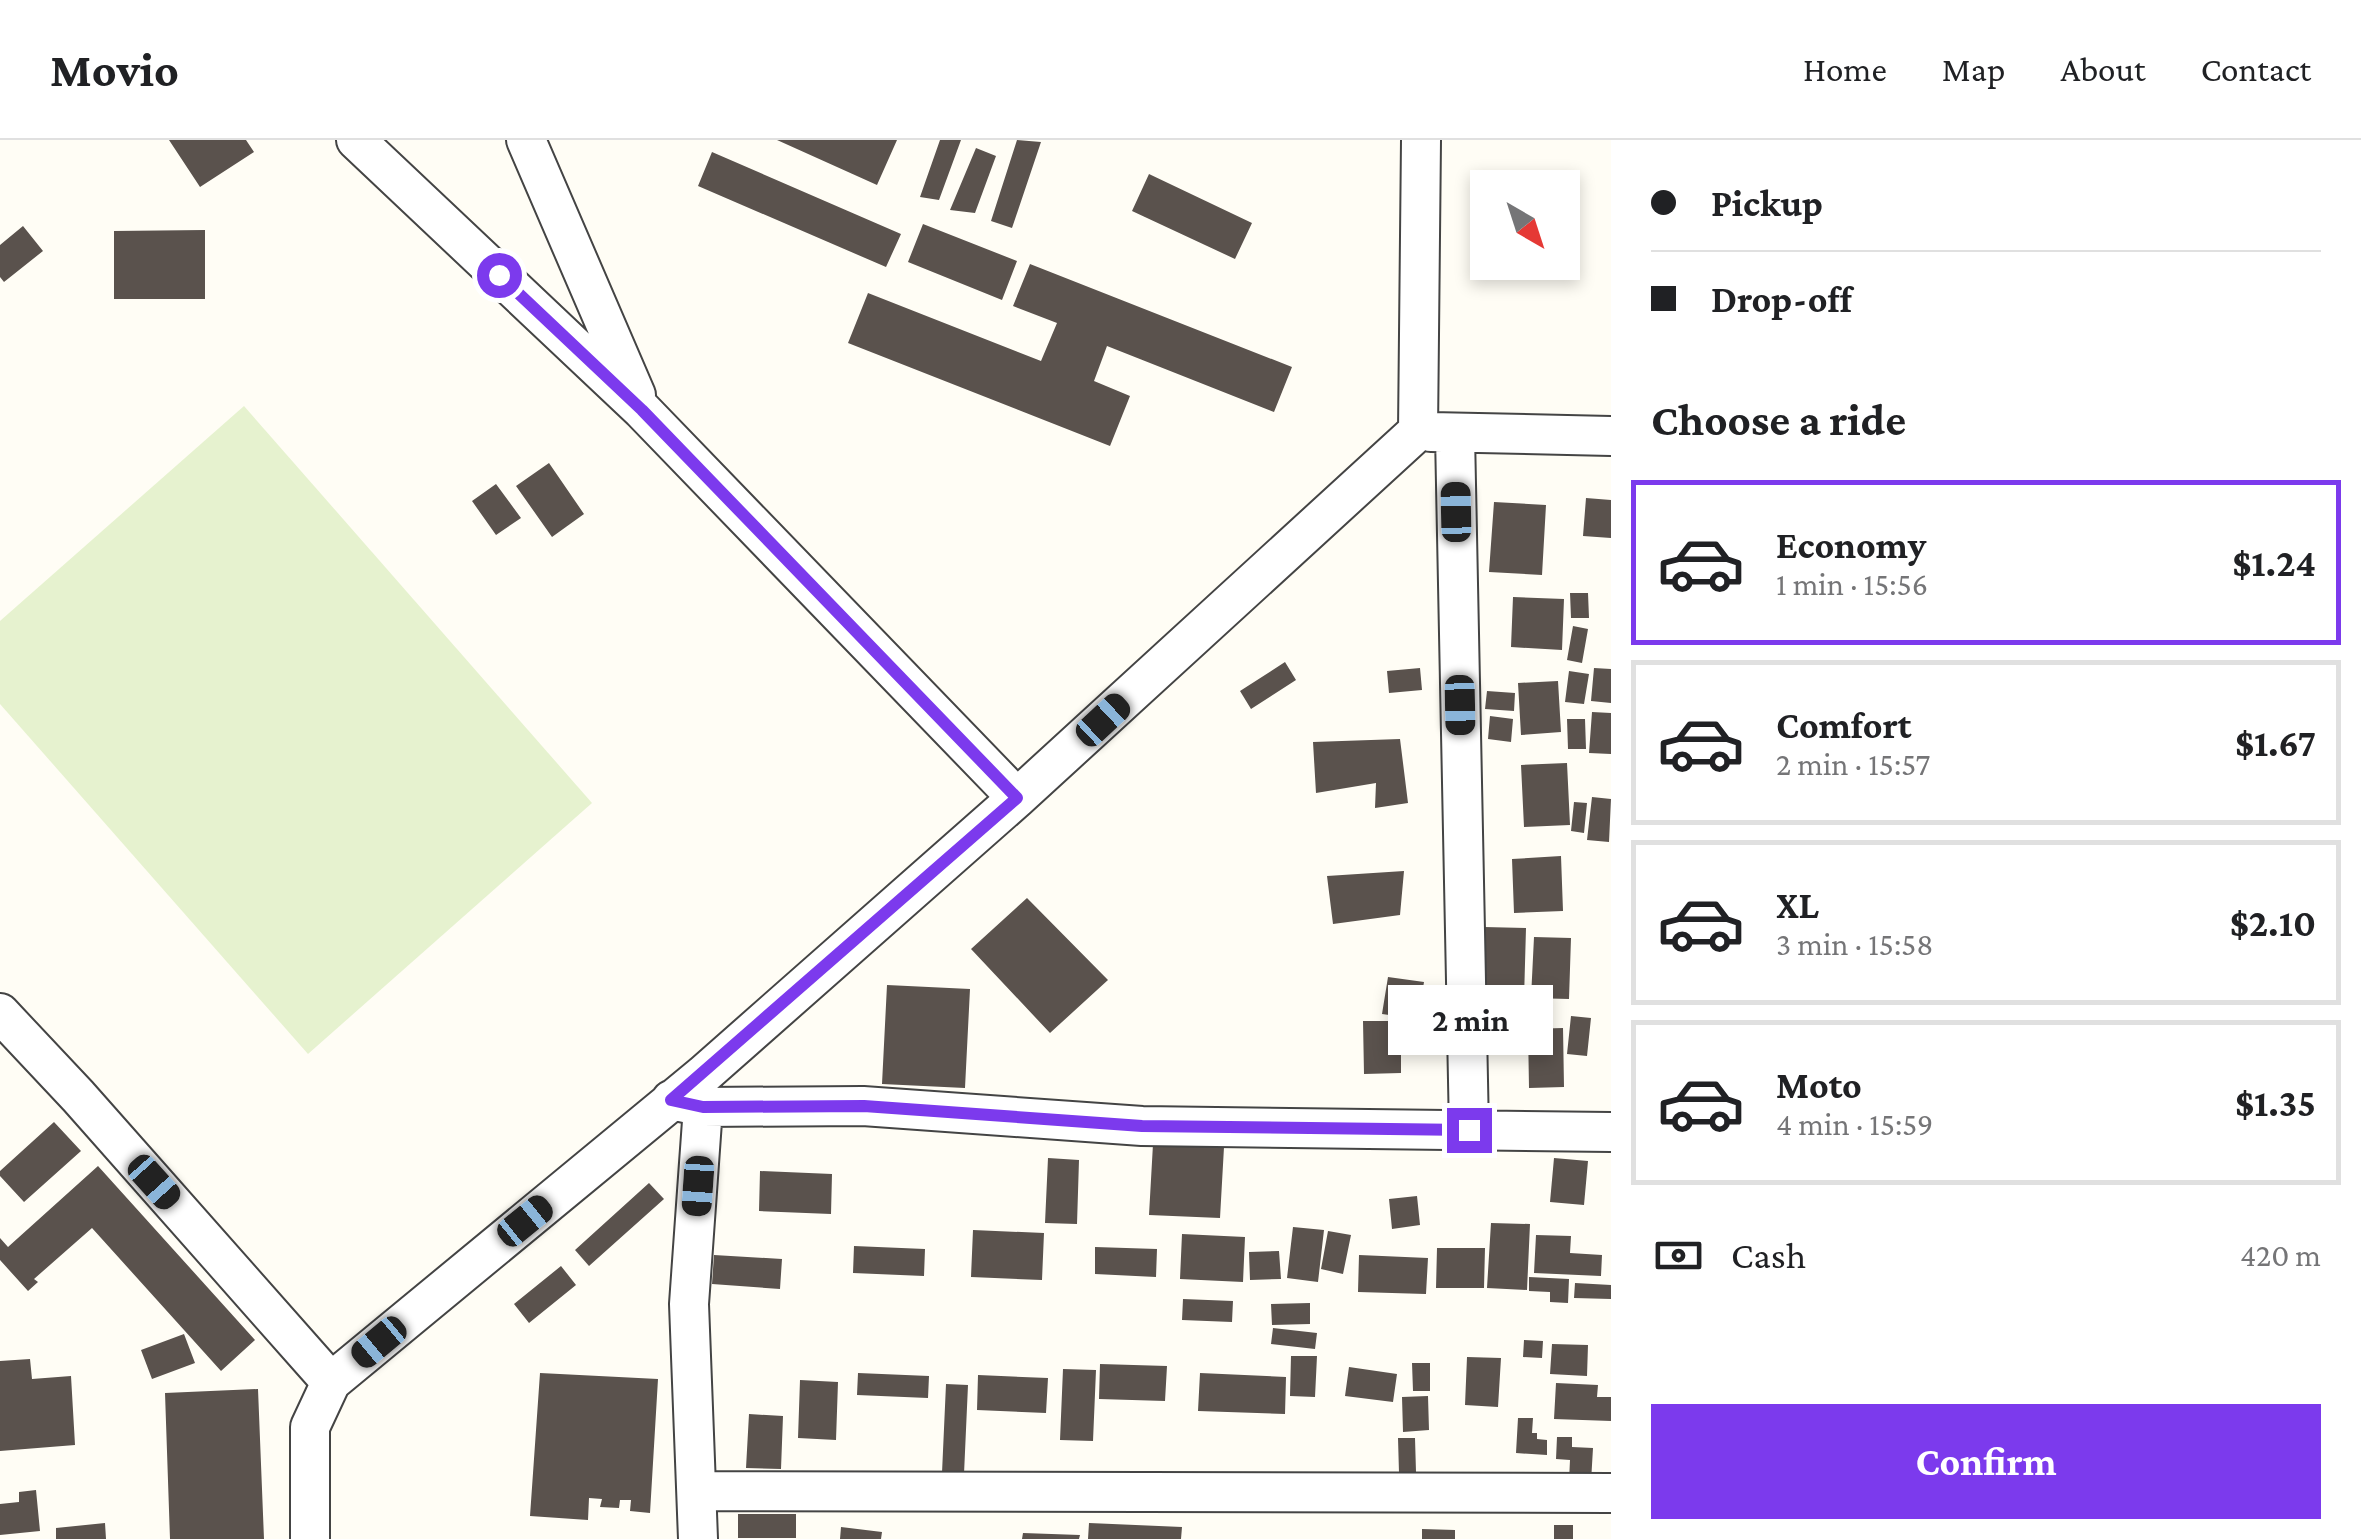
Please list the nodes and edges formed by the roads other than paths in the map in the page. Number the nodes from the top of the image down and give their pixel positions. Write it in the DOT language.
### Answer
graph roads {
  1 [pos="356,140"];
  2 [pos="526,140"];
  3 [pos="1422,140"];
  4 [pos="642,410"];
  5 [pos="1436,433"];
  6 [pos="1611,436"];
  7 [pos="1017,798"];
  8 [pos="0,1013"];
  9 [pos="687,1103"];
  10 [pos="1469,1130"];
  11 [pos="1611,1132"];
  12 [pos="330,1382"];
  13 [pos="697,1491"];
  14 [pos="1611,1493"];
  15 [pos="310,1539"];
  16 [pos="698,1539"];
  1 -- 4 [label="street"];
  2 -- 4 [label="street"];
  3 -- 5 [label="street"];
  4 -- 7 [label="street"];
  5 -- 6 [label="street"];
  5 -- 7 [label="street"];
  5 -- 10 [label="street"];
  7 -- 9 [label="street"];
  8 -- 12 [label="street"];
  9 -- 10 [label="street"];
  9 -- 12 [label="street"];
  9 -- 13 [label="street"];
  10 -- 11 [label="street"];
  12 -- 15 [label="street"];
  13 -- 14 [label="street"];
  13 -- 16 [label="street"];
}
